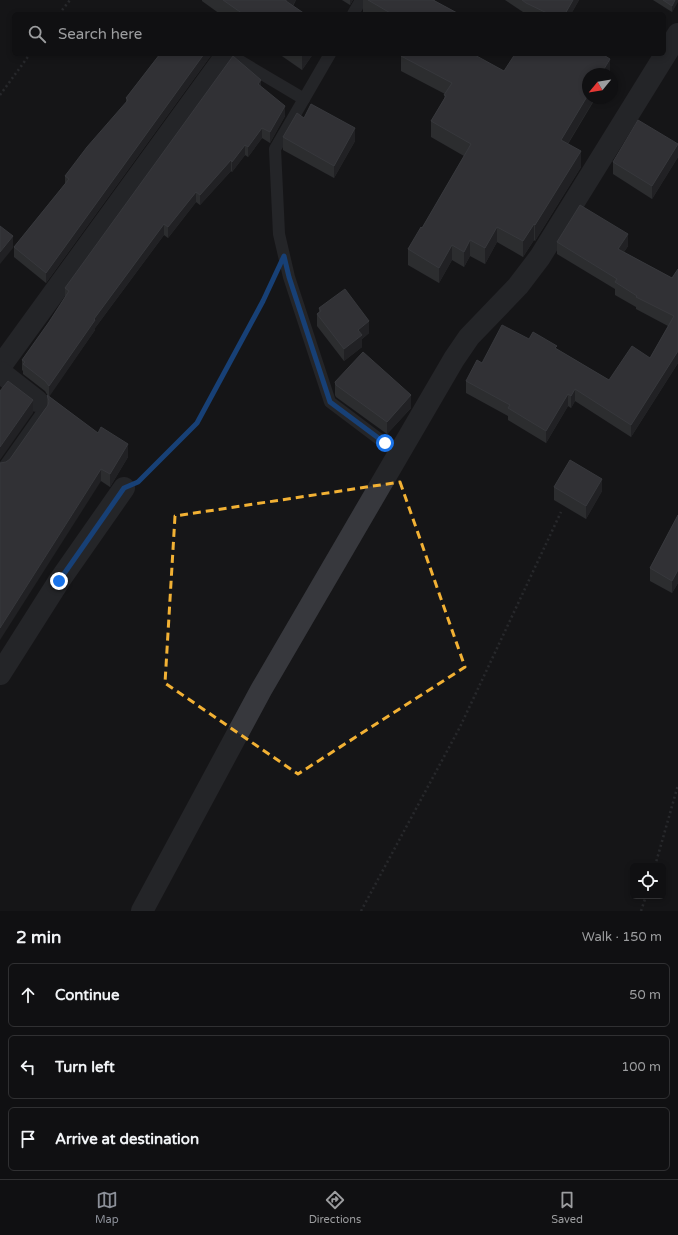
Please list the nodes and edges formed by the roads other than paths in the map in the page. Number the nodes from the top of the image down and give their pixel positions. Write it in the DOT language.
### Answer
graph roads {
  1 [pos="361,0"];
  2 [pos="354,12"];
  3 [pos="678,34"];
  4 [pos="666,53"];
  5 [pos="227,56"];
  6 [pos="231,56"];
  7 [pos="329,56"];
  8 [pos="664,56"];
  9 [pos="304,99"];
  10 [pos="0,367"];
  11 [pos="0,372"];
  12 [pos="40,407"];
  13 [pos="399,454"];
  14 [pos="0,468"];
  15 [pos="124,488"];
  16 [pos="0,674"];
  17 [pos="142,911"];
  1 -- 2 [label="lane"];
  3 -- 4 [label="street"];
  5 -- 10 [label="street"];
  6 -- 9 [label="lane"];
  7 -- 9 [label="lane"];
  8 -- 13 [label="street"];
  9 -- 13 [label="lane"];
  11 -- 12 [label="street"];
  12 -- 14 [label="lane"];
  13 -- 17 [label="street"];
  15 -- 16 [label="street"];
}
